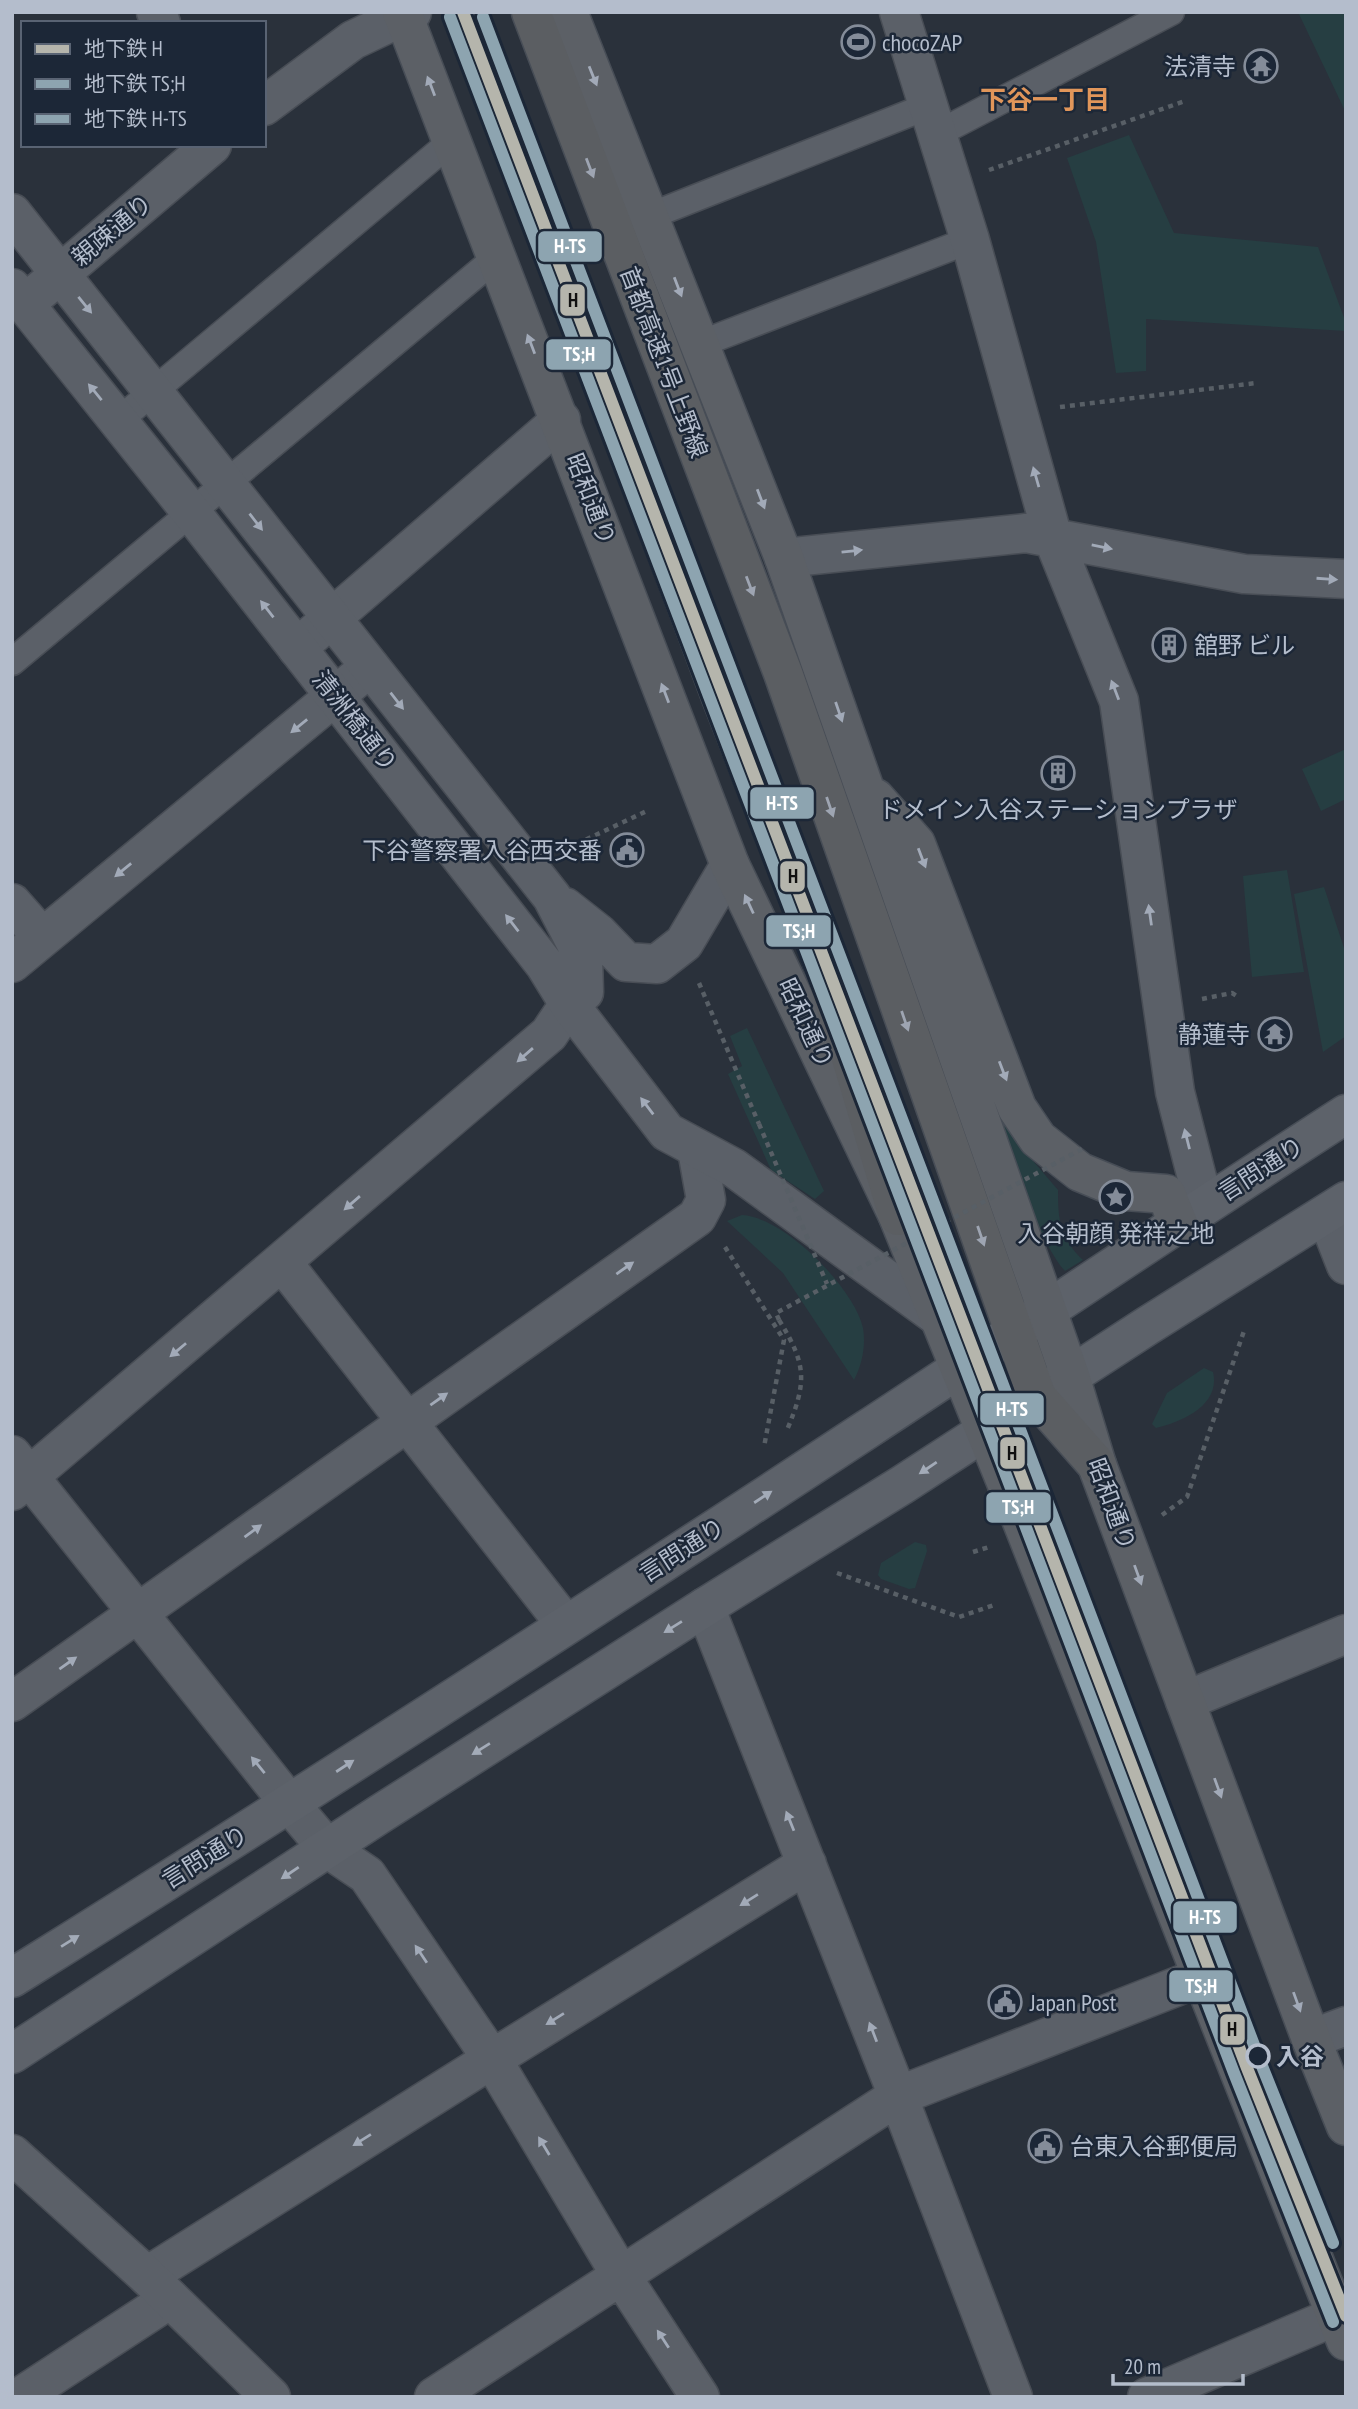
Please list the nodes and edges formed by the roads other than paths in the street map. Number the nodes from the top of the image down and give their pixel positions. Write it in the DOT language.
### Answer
graph roads {
  1 [pos="465,12"];
  2 [pos="531,12"];
  3 [pos="568,12"];
  4 [pos="1171,12"];
  5 [pos="406,13"];
  6 [pos="901,13"];
  7 [pos="266,105"];
  8 [pos="932,120"];
  9 [pos="452,141"];
  10 [pos="210,147"];
  11 [pos="12,213"];
  12 [pos="650,216"];
  13 [pos="970,240"];
  14 [pos="497,257"];
  15 [pos="60,274"];
  16 [pos="16,303"];
  17 [pos="700,344"];
  18 [pos="153,392"];
  19 [pos="561,420"];
  20 [pos="118,421"];
  21 [pos="225,483"];
  22 [pos="191,512"];
  23 [pos="1054,538"];
  24 [pos="784,558"];
  25 [pos="1346,579"];
  26 [pos="332,617"];
  27 [pos="297,648"];
  28 [pos="12,662"];
  29 [pos="370,667"];
  30 [pos="335,696"];
  31 [pos="865,786"];
  32 [pos="730,864"];
  33 [pos="552,897"];
  34 [pos="12,902"];
  35 [pos="42,937"];
  36 [pos="12,963"];
  37 [pos="569,1004"];
  38 [pos="1346,1114"];
  39 [pos="698,1150"];
  40 [pos="1336,1208"];
  41 [pos="1191,1214"];
  42 [pos="898,1216"];
  43 [pos="282,1262"];
  44 [pos="1346,1265"];
  45 [pos="1047,1310"];
  46 [pos="937,1315"];
  47 [pos="1014,1332"];
  48 [pos="958,1369"];
  49 [pos="1070,1376"];
  50 [pos="1037,1397"];
  51 [pos="406,1422"];
  52 [pos="985,1430"];
  53 [pos="1097,1465"];
  54 [pos="18,1474"];
  55 [pos="705,1607"];
  56 [pos="137,1614"];
  57 [pos="566,1625"];
  58 [pos="1346,1634"];
  59 [pos="1185,1700"];
  60 [pos="12,1702"];
  61 [pos="289,1804"];
  62 [pos="327,1848"];
  63 [pos="807,1864"];
  64 [pos="1201,1977"];
  65 [pos="12,1978"];
  66 [pos="1328,2032"];
  67 [pos="12,2054"];
  68 [pos="492,2059"];
  69 [pos="898,2096"];
  70 [pos="1346,2126"];
  71 [pos="12,2154"];
  72 [pos="620,2274"];
  73 [pos="159,2288"];
  74 [pos="1341,2328"];
  75 [pos="20,2397"];
  76 [pos="271,2397"];
  77 [pos="434,2397"];
  78 [pos="700,2397"];
  79 [pos="1013,2397"];
  80 [pos="1147,2397"];
  1 -- 42 [label="highway"];
  2 -- 47 [label="highway, 首都高速1号上野線, one-way"];
  3 -- 12 [label="highway, 昭和通り, one-way"];
  4 -- 8 [label="lane"];
  5 -- 7 [label="street"];
  9 -- 5 [label="highway, 昭和通り, one-way"];
  6 -- 8 [label="street"];
  8 -- 12 [label="lane"];
  8 -- 13 [label="street"];
  9 -- 14 [label="highway, 昭和通り"];
  9 -- 18 [label="lane"];
  10 -- 15 [label="street, 親疎通り"];
  11 -- 15 [label="street, 清洲橋通り"];
  12 -- 17 [label="highway, 昭和通り, one-way"];
  13 -- 17 [label="lane"];
  23 -- 13 [label="street, one-way"];
  19 -- 14 [label="highway, 昭和通り, one-way"];
  14 -- 21 [label="lane"];
  15 -- 16 [label="street, 親疎通り"];
  15 -- 18 [label="street, 清洲橋通り, one-way"];
  20 -- 16 [label="street, 清洲橋通り, one-way"];
  17 -- 24 [label="highway, 昭和通り, one-way"];
  18 -- 20 [label="lane"];
  18 -- 21 [label="street, 清洲橋通り"];
  19 -- 26 [label="street"];
  32 -- 19 [label="highway, 昭和通り, one-way"];
  20 -- 22 [label="street, 清洲橋通り"];
  21 -- 22 [label="lane"];
  21 -- 26 [label="street, 清洲橋通り, one-way"];
  27 -- 22 [label="street, 清洲橋通り, one-way"];
  22 -- 28 [label="lane"];
  24 -- 23 [label="street, one-way"];
  23 -- 25 [label="street, one-way"];
  41 -- 23 [label="street, one-way"];
  24 -- 31 [label="highway, 昭和通り, one-way"];
  26 -- 27 [label="street"];
  26 -- 29 [label="street, 清洲橋通り"];
  27 -- 30 [label="street, 清洲橋通り"];
  29 -- 30 [label="street"];
  29 -- 33 [label="street, 清洲橋通り, one-way"];
  30 -- 35 [label="street, one-way"];
  37 -- 30 [label="street, 清洲橋通り, one-way"];
  31 -- 41 [label="highway, one-way"];
  31 -- 45 [label="highway, 昭和通り"];
  32 -- 33 [label="street"];
  42 -- 32 [label="highway, 昭和通り, one-way"];
  33 -- 37 [label="street"];
  34 -- 35 [label="street"];
  35 -- 36 [label="street"];
  39 -- 37 [label="street, 清洲橋通り, one-way"];
  37 -- 43 [label="street, one-way"];
  38 -- 41 [label="main road, 言問通り"];
  39 -- 46 [label="street, 清洲橋通り"];
  51 -- 39 [label="street, one-way"];
  40 -- 44 [label="street"];
  40 -- 49 [label="main road"];
  41 -- 45 [label="main road, 言問通り"];
  42 -- 46 [label="highway, 昭和通り"];
  43 -- 51 [label="street"];
  43 -- 54 [label="street, one-way"];
  45 -- 47 [label="main road, 言問通り"];
  45 -- 49 [label="highway, 昭和通り"];
  46 -- 48 [label="highway, 昭和通り"];
  47 -- 48 [label="main road, 言問通り"];
  47 -- 50 [label="highway, 首都高速1号上野線"];
  48 -- 52 [label="highway, 昭和通り"];
  57 -- 48 [label="main road, 言問通り, one-way"];
  49 -- 50 [label="main road"];
  49 -- 53 [label="highway, 昭和通り"];
  50 -- 52 [label="main road"];
  50 -- 53 [label="highway"];
  56 -- 51 [label="street, one-way"];
  51 -- 57 [label="street"];
  52 -- 55 [label="main road, one-way"];
  52 -- 64 [label="highway, 昭和通り"];
  53 -- 59 [label="highway, 昭和通り, one-way"];
  54 -- 56 [label="street"];
  55 -- 62 [label="main road, one-way"];
  63 -- 55 [label="street, one-way"];
  60 -- 56 [label="street, one-way"];
  61 -- 56 [label="street, one-way"];
  61 -- 57 [label="main road, 言問通り, one-way"];
  58 -- 59 [label="street"];
  59 -- 66 [label="highway, 昭和通り, one-way"];
  61 -- 62 [label="street"];
  65 -- 61 [label="main road, 言問通り, one-way"];
  62 -- 67 [label="main road, one-way"];
  68 -- 62 [label="street, one-way"];
  63 -- 68 [label="street, one-way"];
  69 -- 63 [label="street, one-way"];
  64 -- 69 [label="street"];
  64 -- 74 [label="highway, 昭和通り"];
  66 -- 70 [label="highway, 昭和通り"];
  72 -- 68 [label="street, one-way"];
  68 -- 73 [label="street, one-way"];
  69 -- 72 [label="street"];
  69 -- 79 [label="street"];
  71 -- 73 [label="street"];
  72 -- 77 [label="street"];
  78 -- 72 [label="street, one-way"];
  73 -- 75 [label="street"];
  73 -- 76 [label="street"];
  74 -- 80 [label="street"];
}
